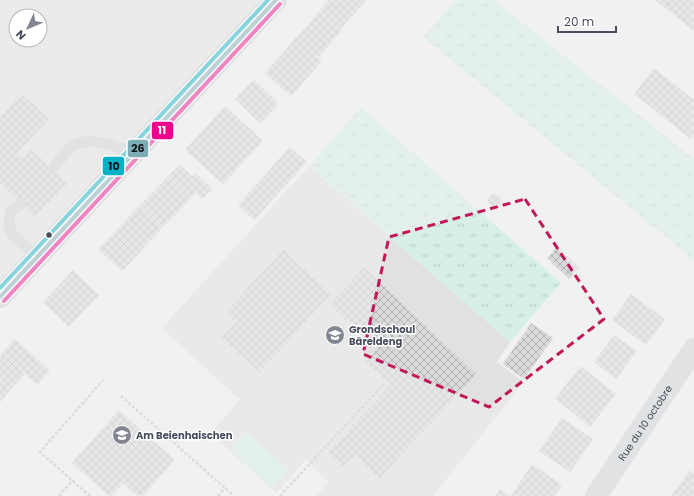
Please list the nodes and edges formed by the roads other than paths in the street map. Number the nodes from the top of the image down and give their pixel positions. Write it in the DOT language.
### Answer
graph roads {
  1 [pos="276,0"];
  2 [pos="134,153"];
  3 [pos="53,169"];
  4 [pos="21,204"];
  5 [pos="37,257"];
  6 [pos="2,291"];
  7 [pos="694,349"];
  8 [pos="596,496"];
  1 -- 2 [label="main road"];
  2 -- 3 [label="lane"];
  2 -- 5 [label="main road"];
  4 -- 5 [label="lane"];
  5 -- 6 [label="main road"];
  7 -- 8 [label="street, Rue du 10 octobre"];
}
